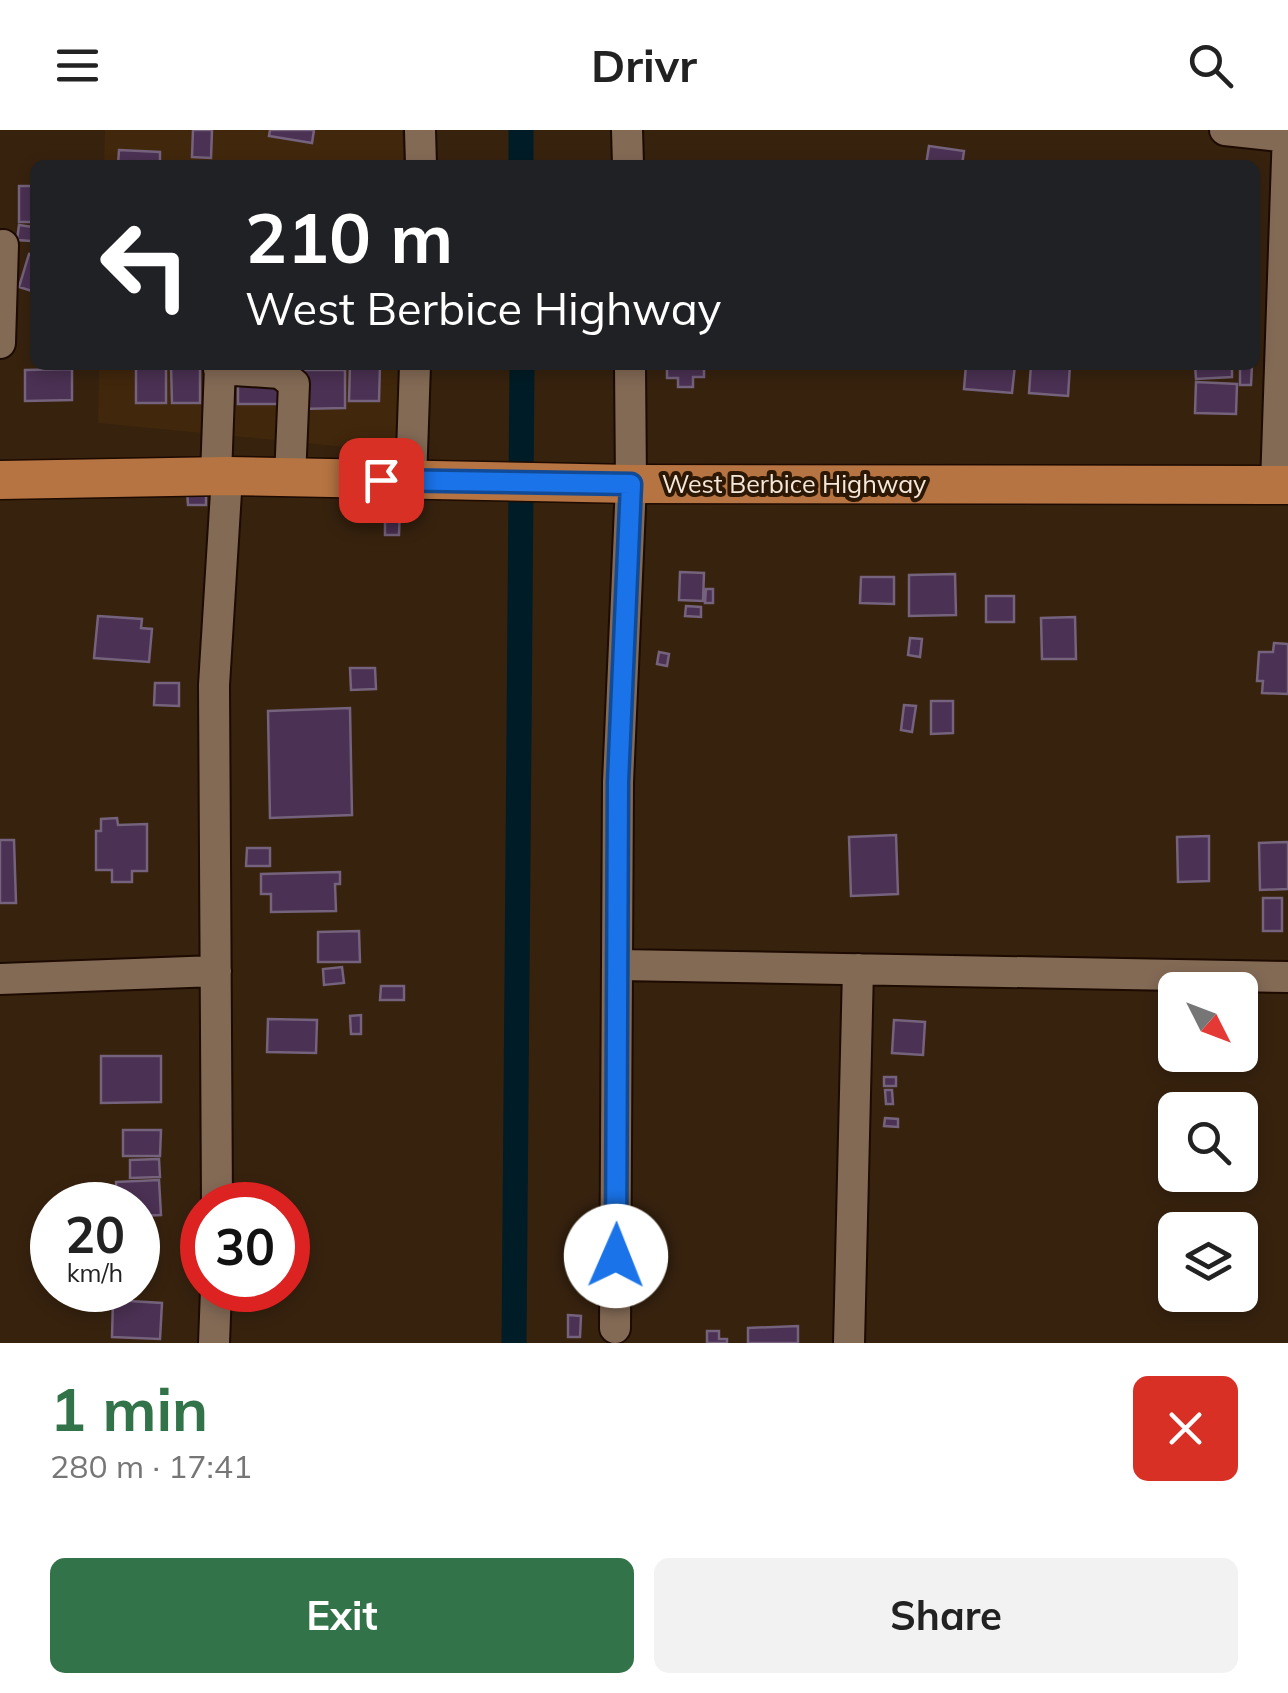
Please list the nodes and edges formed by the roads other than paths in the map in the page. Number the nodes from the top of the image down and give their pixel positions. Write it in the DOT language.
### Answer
graph roads {
  1 [pos="628,130"];
  2 [pos="1225,130"];
  3 [pos="415,131"];
  4 [pos="1288,134"];
  5 [pos="420,160"];
  6 [pos="628,160"];
  7 [pos="3,245"];
  8 [pos="1275,320"];
  9 [pos="0,343"];
  10 [pos="219,370"];
  11 [pos="250,370"];
  12 [pos="415,370"];
  13 [pos="630,370"];
  14 [pos="221,476"];
  15 [pos="290,478"];
  16 [pos="0,480"];
  17 [pos="412,481"];
  18 [pos="619,483"];
  19 [pos="1282,485"];
  20 [pos="620,965"];
  21 [pos="858,969"];
  22 [pos="216,971"];
  23 [pos="1288,977"];
  24 [pos="0,979"];
  25 [pos="218,1182"];
  26 [pos="215,1312"];
  27 [pos="615,1328"];
  28 [pos="214,1343"];
  29 [pos="849,1343"];
  1 -- 6 [label="street"];
  2 -- 4 [label="street"];
  3 -- 5 [label="street"];
  4 -- 8 [label="street"];
  7 -- 9 [label="street"];
  8 -- 19 [label="street"];
  10 -- 14 [label="street"];
  11 -- 15 [label="street"];
  12 -- 17 [label="street"];
  13 -- 18 [label="street"];
  14 -- 15 [label="main road, West Berbice Highway"];
  14 -- 16 [label="main road, West Berbice Highway"];
  14 -- 22 [label="street"];
  15 -- 17 [label="main road, West Berbice Highway"];
  17 -- 18 [label="main road, West Berbice Highway"];
  18 -- 19 [label="main road, West Berbice Highway"];
  18 -- 20 [label="street"];
  20 -- 21 [label="street"];
  20 -- 27 [label="street"];
  21 -- 23 [label="street"];
  21 -- 29 [label="street"];
  22 -- 24 [label="street"];
  22 -- 25 [label="street"];
  26 -- 28 [label="street"];
}
